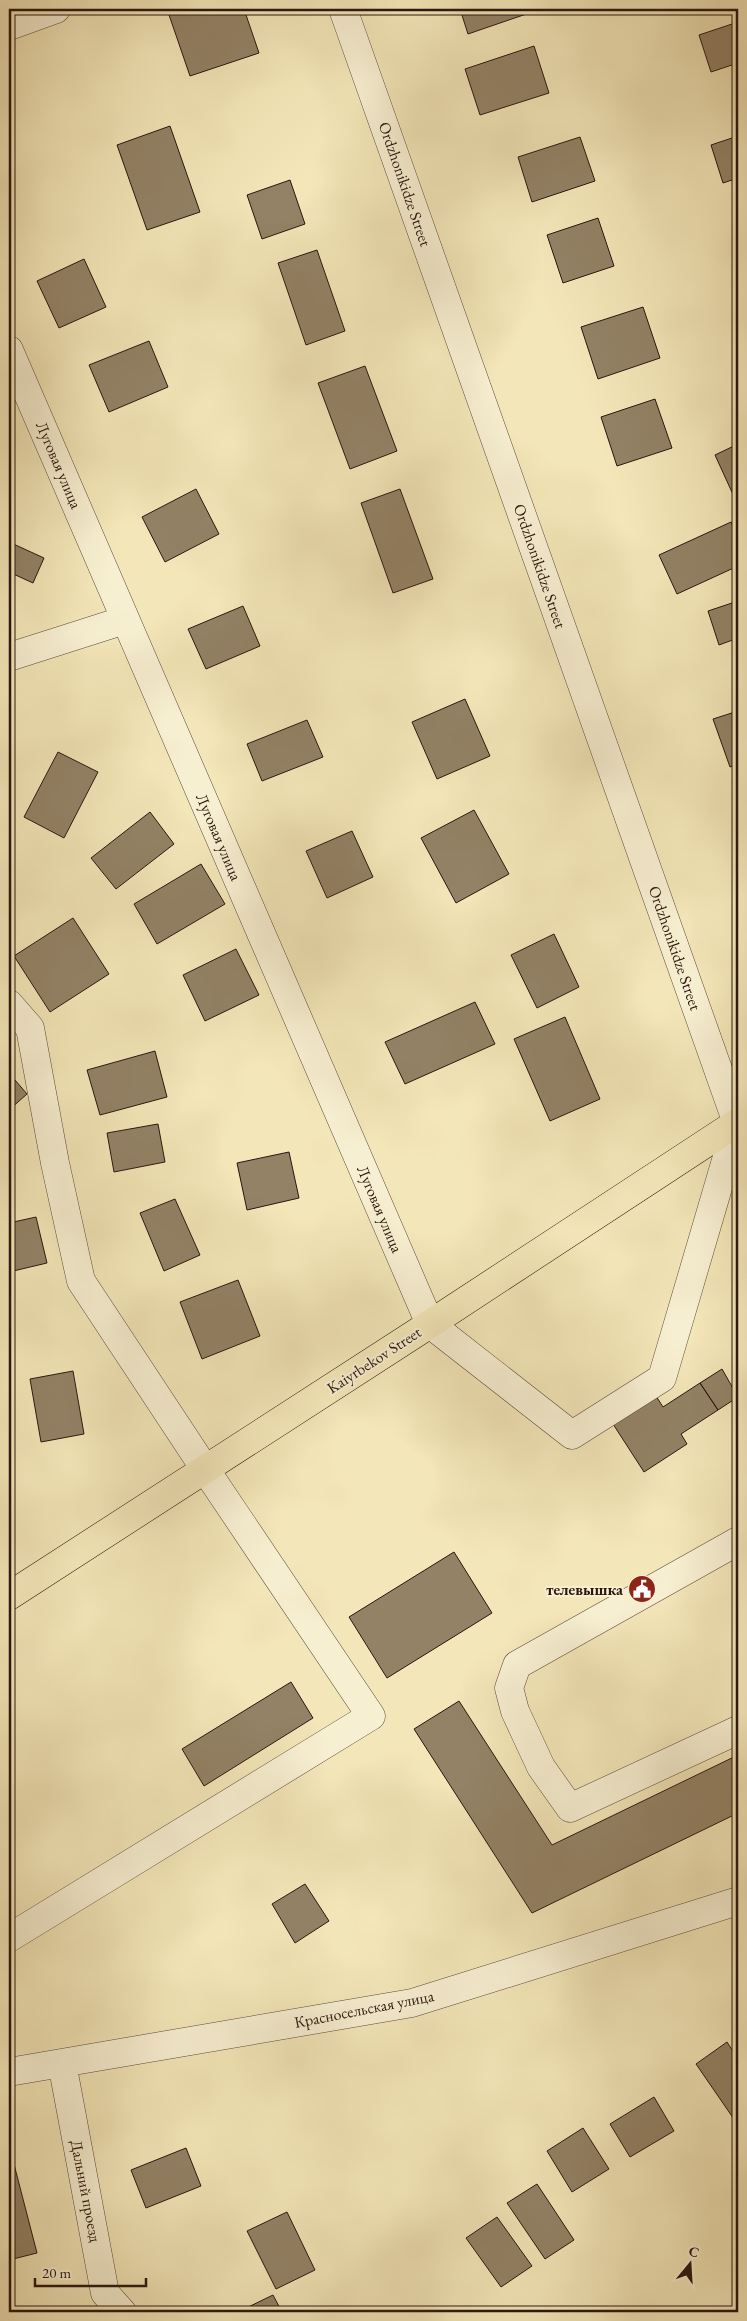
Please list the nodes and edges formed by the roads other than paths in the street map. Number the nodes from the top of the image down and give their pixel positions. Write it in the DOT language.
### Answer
graph roads {
  1 [pos="56,9"];
  2 [pos="343,9"];
  3 [pos="9,26"];
  4 [pos="9,350"];
  5 [pos="125,620"];
  6 [pos="9,657"];
  7 [pos="9,1004"];
  8 [pos="737,1123"];
  9 [pos="430,1324"];
  10 [pos="205,1470"];
  11 [pos="738,1541"];
  12 [pos="9,1596"];
  13 [pos="738,1730"];
  14 [pos="738,1901"];
  15 [pos="9,1938"];
  16 [pos="62,2063"];
  17 [pos="9,2072"];
  18 [pos="122,2312"];
  1 -- 3 [label="street"];
  2 -- 8 [label="street, Ordzhonikidze Street"];
  4 -- 5 [label="street, Луговая улица"];
  5 -- 6 [label="street"];
  5 -- 9 [label="street, Луговая улица"];
  7 -- 10 [label="street"];
  8 -- 9 [label="main road, Kaiyrbekov Street"];
  8 -- 9 [label="street"];
  9 -- 10 [label="main road, Kaiyrbekov Street"];
  10 -- 12 [label="main road, Kaiyrbekov Street"];
  10 -- 15 [label="street"];
  11 -- 13 [label="street"];
  14 -- 16 [label="street, Красносельская улица"];
  16 -- 17 [label="street, Красносельская улица"];
  16 -- 18 [label="street, Дальний проезд"];
}
